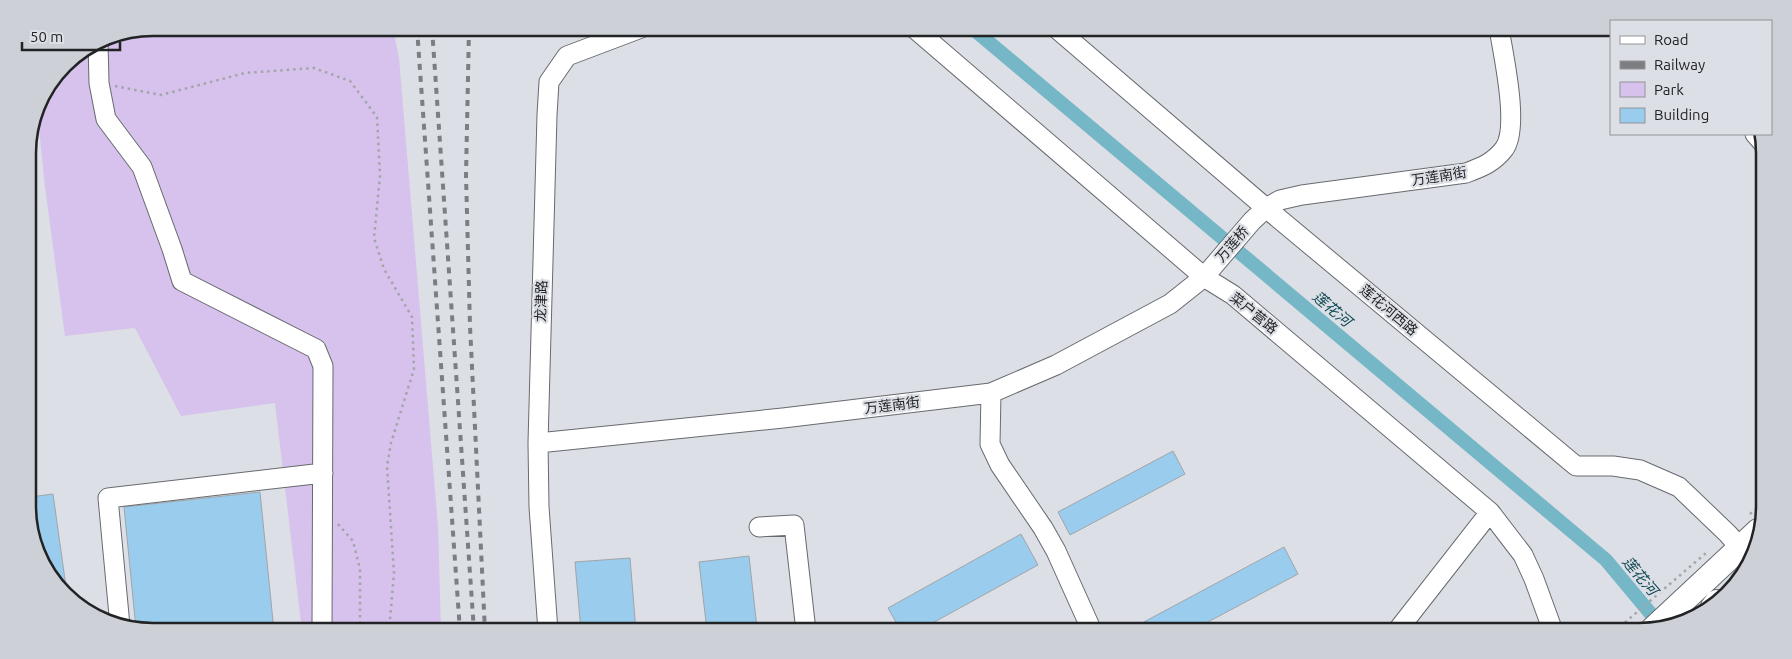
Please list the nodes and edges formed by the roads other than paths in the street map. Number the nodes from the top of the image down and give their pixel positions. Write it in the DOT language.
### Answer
graph roads {
  1 [pos="924,36"];
  2 [pos="1066,36"];
  3 [pos="1500,36"];
  4 [pos="618,37"];
  5 [pos="98,50"];
  6 [pos="1266,208"];
  7 [pos="1252,221"];
  8 [pos="1208,271"];
  9 [pos="991,392"];
  10 [pos="538,443"];
  11 [pos="323,473"];
  12 [pos="1490,512"];
  13 [pos="759,527"];
  14 [pos="1744,553"];
  15 [pos="119,618"];
  16 [pos="1660,620"];
  17 [pos="1088,622"];
  18 [pos="1404,622"];
  19 [pos="1550,622"];
  20 [pos="322,623"];
  21 [pos="547,623"];
  22 [pos="805,623"];
  1 -- 8 [label="street, 菜户营路"];
  2 -- 6 [label="street, 莲花河西路"];
  3 -- 6 [label="street, 万莲南街"];
  4 -- 10 [label="street, 龙津路"];
  5 -- 11 [label="street"];
  6 -- 7 [label="street, 万莲南街"];
  6 -- 14 [label="street, 莲花河西路"];
  7 -- 8 [label="street, 万莲桥"];
  8 -- 9 [label="street, 万莲南街"];
  8 -- 12 [label="street, 菜户营路"];
  9 -- 10 [label="street, 万莲南街"];
  9 -- 17 [label="street"];
  10 -- 21 [label="street, 龙津路"];
  11 -- 15 [label="street"];
  11 -- 20 [label="street"];
  12 -- 18 [label="street"];
  12 -- 19 [label="street, 菜户营路"];
  13 -- 22 [label="street"];
  14 -- 16 [label="main road"];
}
